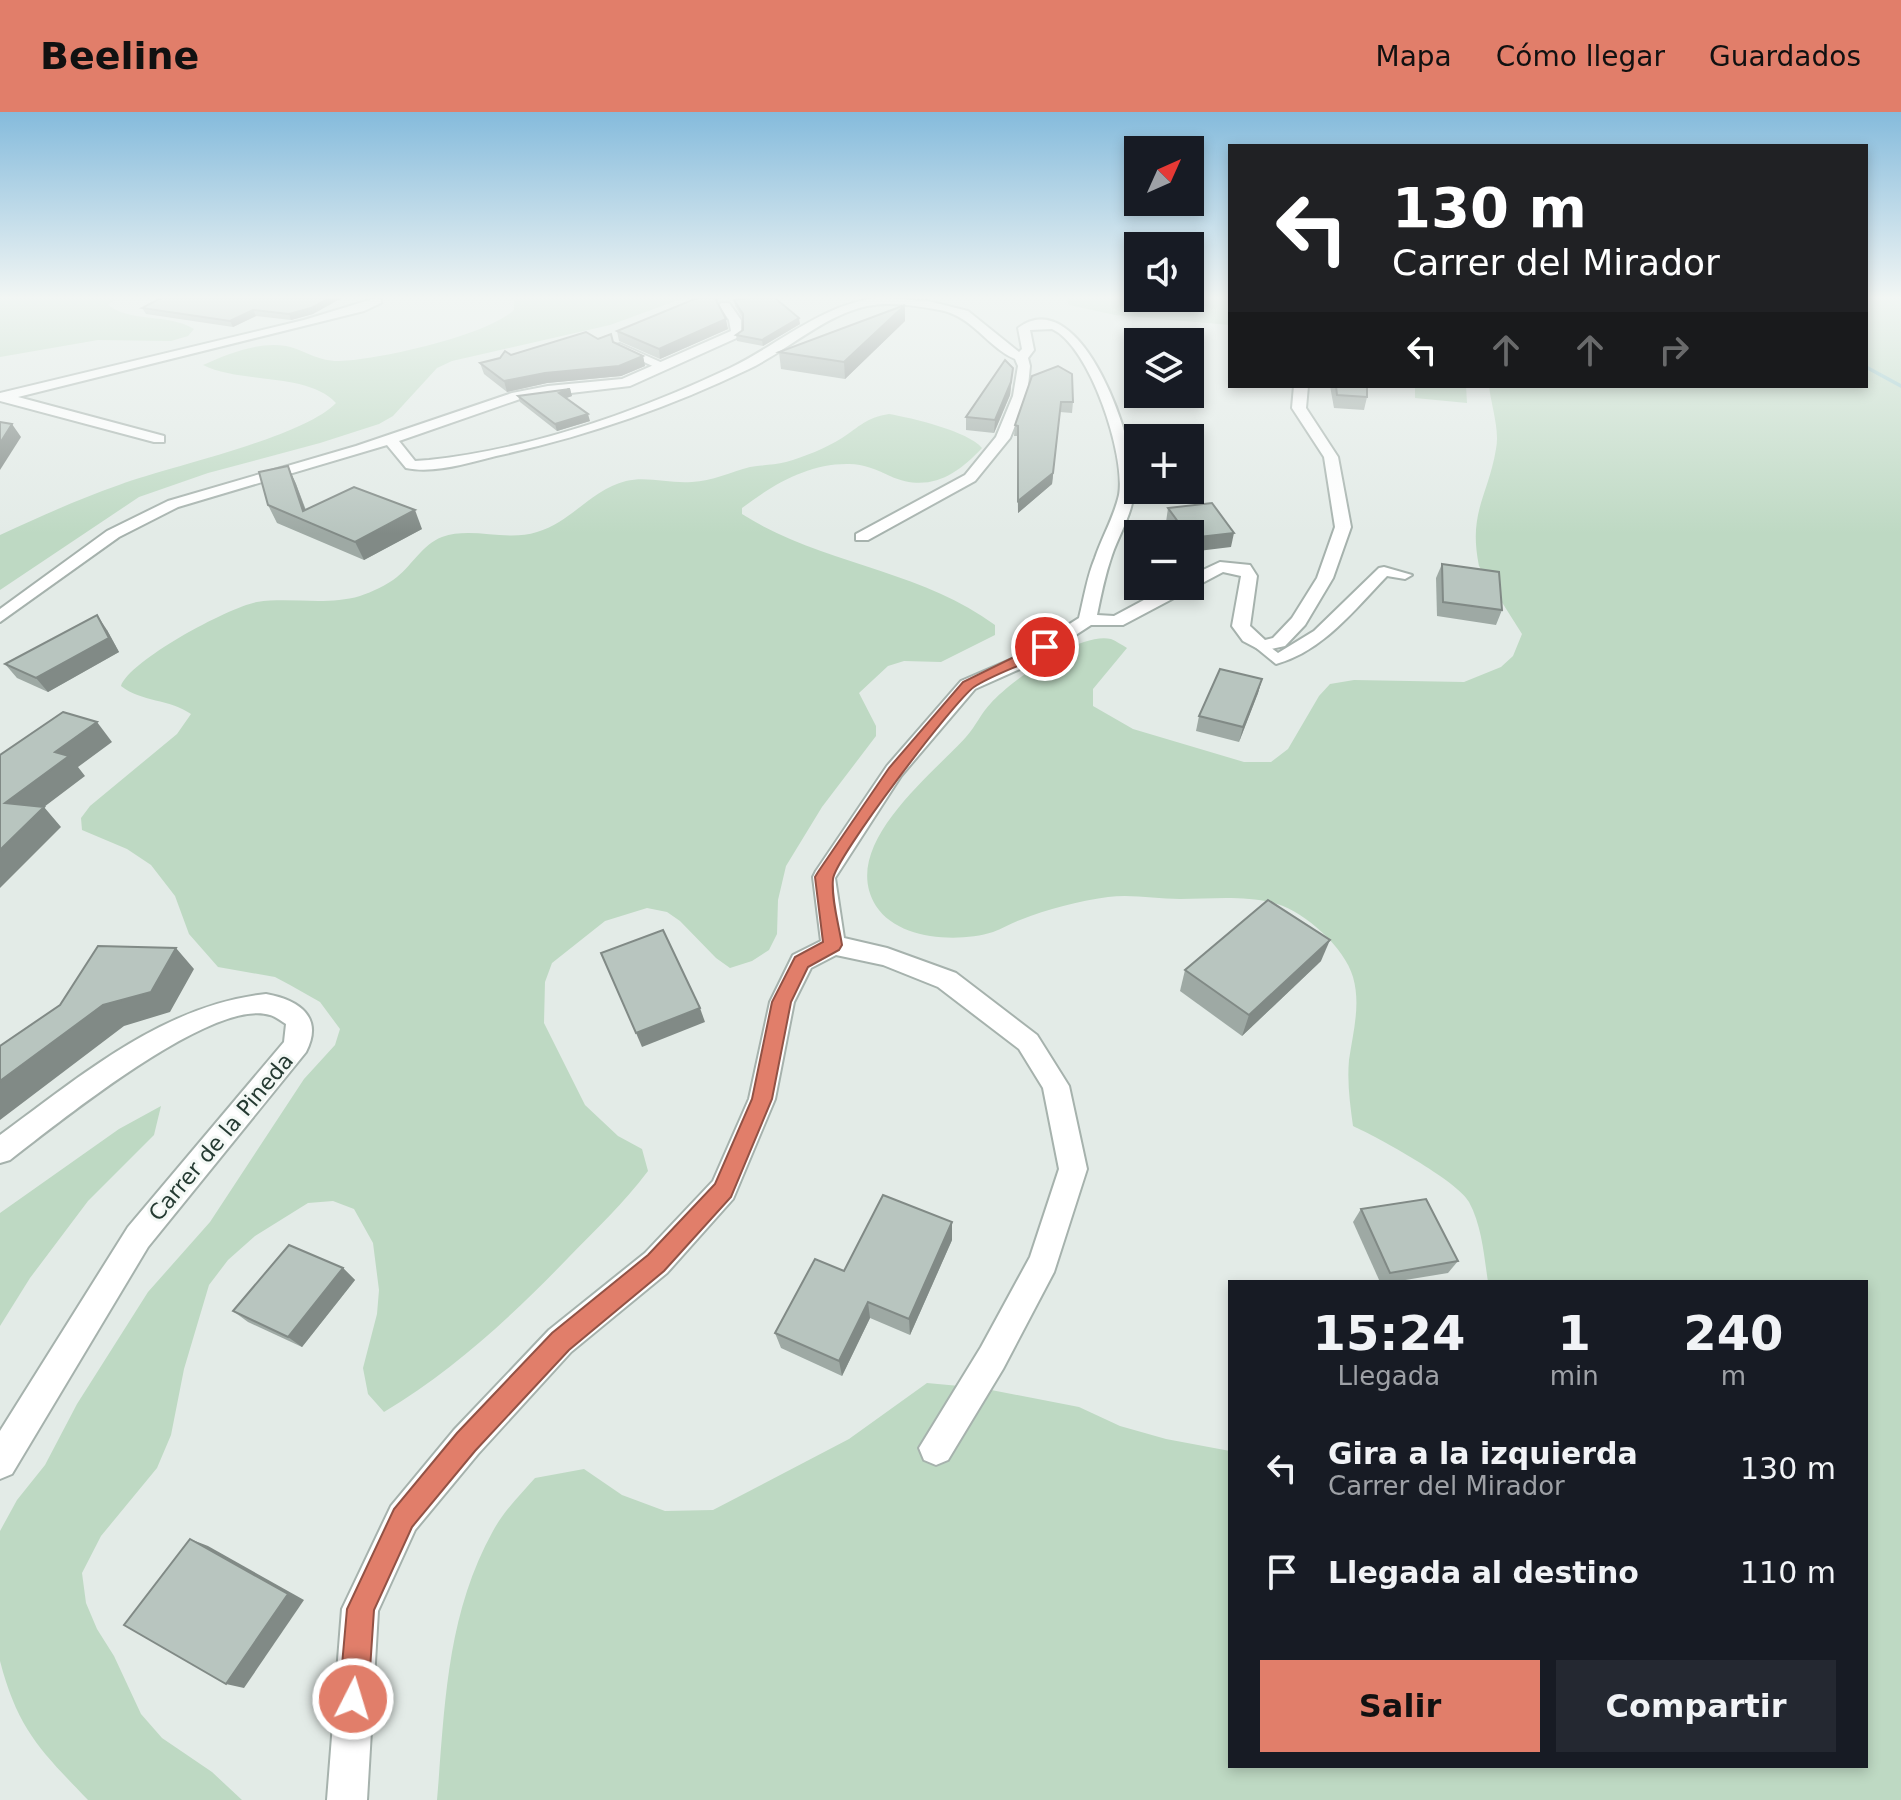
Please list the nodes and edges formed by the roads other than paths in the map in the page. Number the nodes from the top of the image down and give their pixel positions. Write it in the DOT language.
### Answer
graph roads {
  1 [pos="84,377"];
  2 [pos="640,377"];
  3 [pos="717,377"];
  4 [pos="1023,377"];
  5 [pos="1096,377"];
  6 [pos="1301,388"];
  7 [pos="3,396"];
  8 [pos="159,439"];
  9 [pos="391,440"];
  10 [pos="862,537"];
  11 [pos="1405,575"];
  12 [pos="1204,576"];
  13 [pos="1157,600"];
  14 [pos="0,617"];
  15 [pos="1087,620"];
  16 [pos="1262,646"];
  17 [pos="833,945"];
  18 [pos="0,1151"];
  19 [pos="936,1448"];
  20 [pos="0,1462"];
  21 [pos="347,1800"];
  1 -- 7 [label="street"];
  2 -- 9 [label="street"];
  3 -- 9 [label="street"];
  4 -- 10 [label="street"];
  5 -- 15 [label="street"];
  6 -- 16 [label="street"];
  7 -- 8 [label="street"];
  9 -- 14 [label="street"];
  11 -- 16 [label="lane"];
  12 -- 16 [label="street"];
  13 -- 15 [label="street"];
  15 -- 17 [label="street"];
  17 -- 19 [label="street"];
  17 -- 21 [label="street"];
  18 -- 20 [label="street, Carrer de la Pineda"];
}
